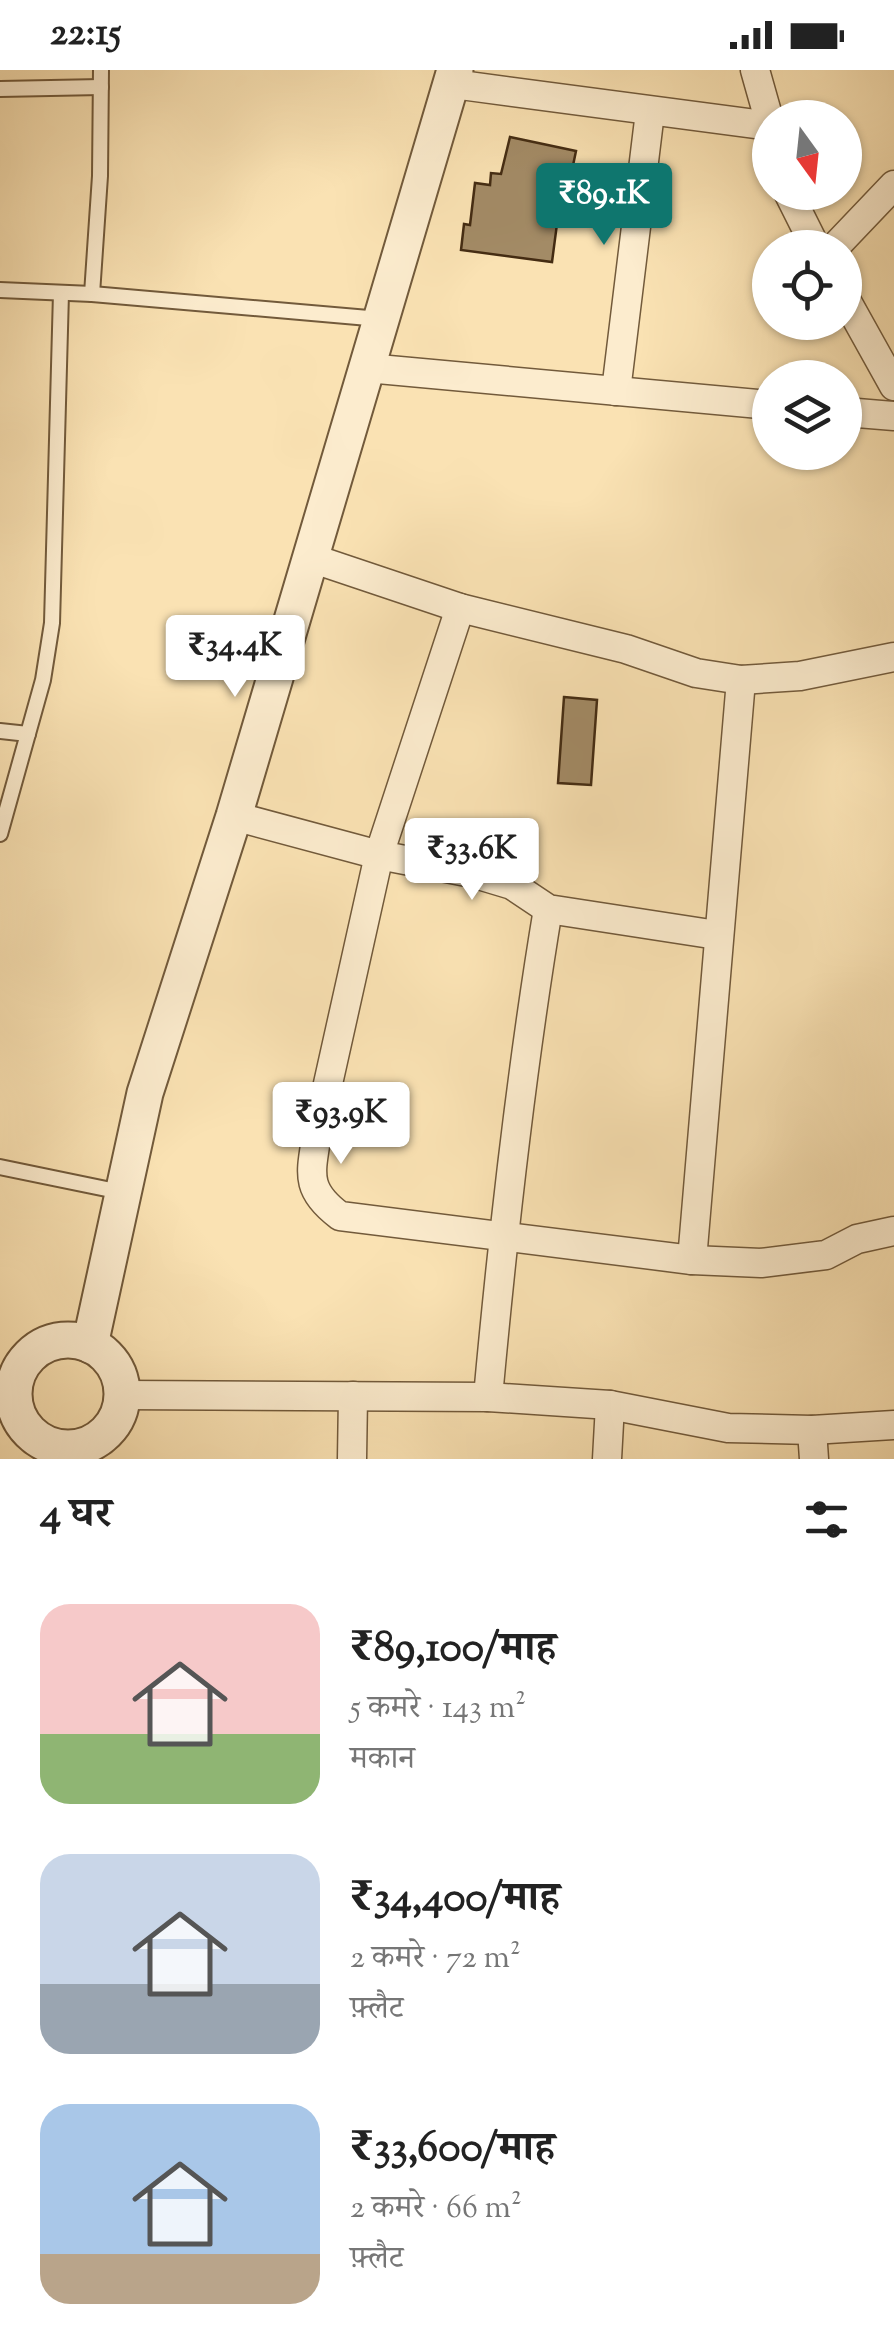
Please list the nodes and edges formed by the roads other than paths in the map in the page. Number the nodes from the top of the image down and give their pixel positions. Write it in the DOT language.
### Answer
graph roads {
  1 [pos="101,70"];
  2 [pos="755,70"];
  3 [pos="454,77"];
  4 [pos="100,88"];
  5 [pos="0,89"];
  6 [pos="763,100"];
  7 [pos="650,112"];
  8 [pos="752,122"];
  9 [pos="894,185"];
  10 [pos="851,230"];
  11 [pos="0,290"];
  12 [pos="60,293"];
  13 [pos="92,294"];
  14 [pos="381,319"];
  15 [pos="862,329"];
  16 [pos="367,368"];
  17 [pos="894,386"];
  18 [pos="616,391"];
  19 [pos="752,403"];
  20 [pos="862,413"];
  21 [pos="894,416"];
  22 [pos="311,558"];
  23 [pos="460,608"];
  24 [pos="894,657"];
  25 [pos="741,680"];
  26 [pos="0,731"];
  27 [pos="28,734"];
  28 [pos="234,816"];
  29 [pos="0,834"];
  30 [pos="380,855"];
  31 [pos="548,909"];
  32 [pos="718,935"];
  33 [pos="0,1167"];
  34 [pos="122,1192"];
  35 [pos="894,1231"];
  36 [pos="502,1238"];
  37 [pos="692,1260"];
  38 [pos="90,1344"];
  39 [pos="7,1393"];
  40 [pos="122,1396"];
  41 [pos="353,1396"];
  42 [pos="488,1397"];
  43 [pos="610,1405"];
  44 [pos="894,1425"];
  45 [pos="812,1430"];
  46 [pos="43,1451"];
  47 [pos="352,1459"];
  48 [pos="607,1459"];
  49 [pos="814,1459"];
  1 -- 4 [label="lane"];
  2 -- 6 [label="street"];
  3 -- 7 [label="street"];
  3 -- 14 [label="street"];
  4 -- 5 [label="lane"];
  4 -- 13 [label="lane"];
  7 -- 8 [label="street"];
  7 -- 18 [label="street"];
  9 -- 10 [label="street"];
  11 -- 12 [label="lane"];
  12 -- 13 [label="lane"];
  12 -- 27 [label="lane"];
  13 -- 14 [label="lane"];
  14 -- 16 [label="street"];
  15 -- 17 [label="street"];
  16 -- 18 [label="street"];
  16 -- 22 [label="street"];
  18 -- 19 [label="street"];
  20 -- 21 [label="street"];
  22 -- 23 [label="street"];
  22 -- 28 [label="street"];
  23 -- 25 [label="street"];
  23 -- 30 [label="street"];
  24 -- 25 [label="street"];
  25 -- 32 [label="street"];
  26 -- 27 [label="lane"];
  27 -- 29 [label="lane"];
  28 -- 30 [label="street"];
  28 -- 34 [label="street"];
  30 -- 31 [label="street"];
  30 -- 36 [label="street"];
  31 -- 32 [label="street"];
  31 -- 36 [label="street"];
  32 -- 37 [label="street"];
  33 -- 34 [label="lane"];
  34 -- 38 [label="street"];
  35 -- 37 [label="street"];
  36 -- 37 [label="street"];
  36 -- 42 [label="street"];
  38 -- 39 [label="street"];
  38 -- 40 [label="street"];
  39 -- 46 [label="street"];
  40 -- 41 [label="street"];
  40 -- 46 [label="street"];
  41 -- 42 [label="street"];
  41 -- 47 [label="street"];
  42 -- 43 [label="street"];
  43 -- 45 [label="street"];
  43 -- 48 [label="street"];
  44 -- 45 [label="street"];
  45 -- 49 [label="street"];
}
